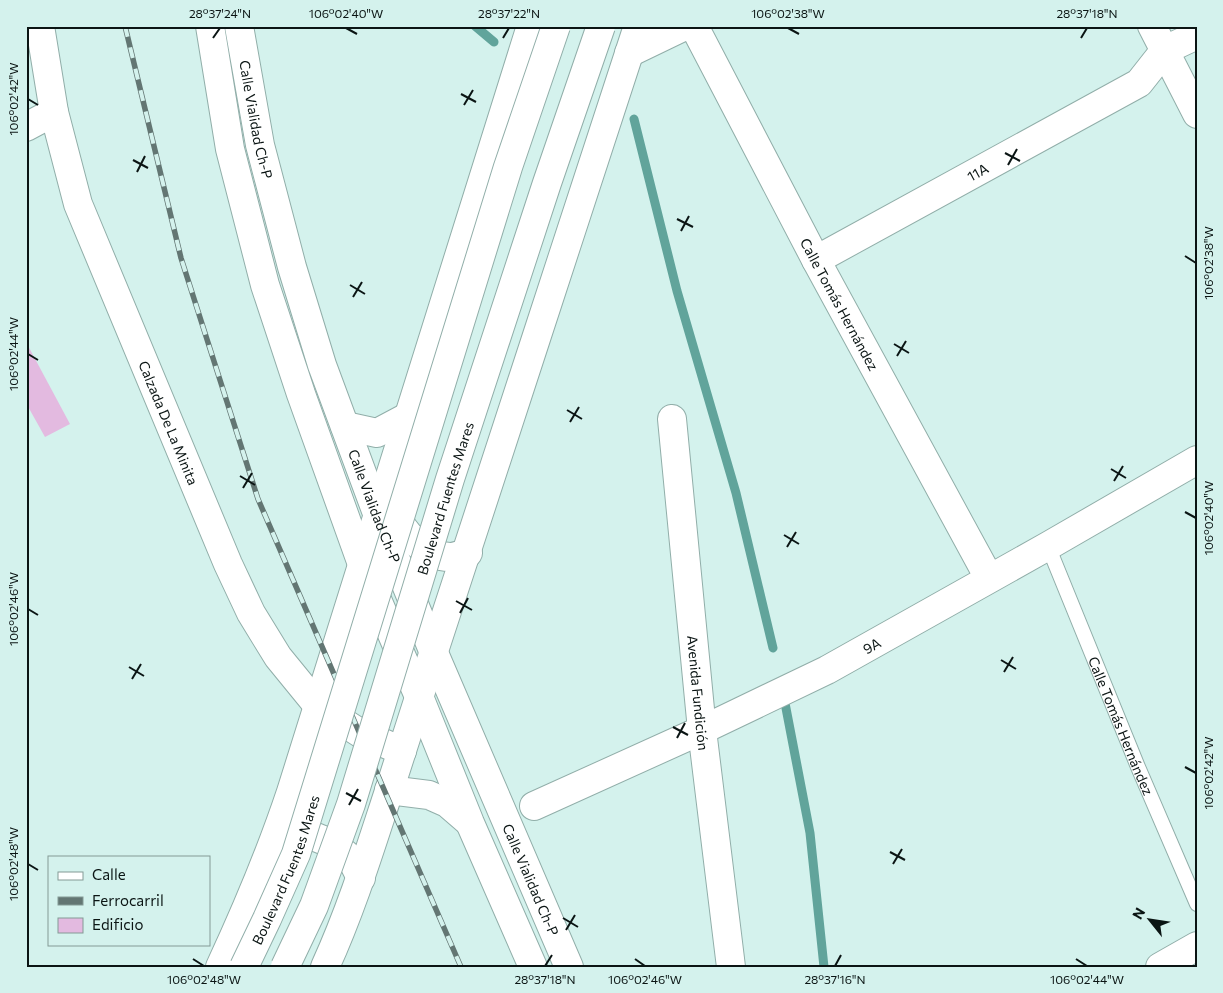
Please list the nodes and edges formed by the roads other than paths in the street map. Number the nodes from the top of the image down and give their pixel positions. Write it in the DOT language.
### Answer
graph roads {
  1 [pos="40,26"];
  2 [pos="210,26"];
  3 [pos="239,26"];
  4 [pos="531,26"];
  5 [pos="556,26"];
  6 [pos="601,26"];
  7 [pos="638,26"];
  8 [pos="685,26"];
  9 [pos="694,26"];
  10 [pos="1152,26"];
  11 [pos="1197,35"];
  12 [pos="1165,50"];
  13 [pos="629,53"];
  14 [pos="1189,79"];
  15 [pos="1139,84"];
  16 [pos="54,112"];
  17 [pos="1197,114"];
  18 [pos="26,127"];
  19 [pos="816,260"];
  20 [pos="409,416"];
  21 [pos="672,419"];
  22 [pos="344,426"];
  23 [pos="1197,460"];
  24 [pos="387,488"];
  25 [pos="378,516"];
  26 [pos="1048,546"];
  27 [pos="468,553"];
  28 [pos="363,567"];
  29 [pos="989,578"];
  30 [pos="434,653"];
  31 [pos="420,699"];
  32 [pos="318,706"];
  33 [pos="702,730"];
  34 [pos="402,751"];
  35 [pos="389,790"];
  36 [pos="534,806"];
  37 [pos="470,823"];
  38 [pos="277,835"];
  39 [pos="361,878"];
  40 [pos="1197,904"];
  41 [pos="1197,946"];
  42 [pos="220,967"];
  43 [pos="244,967"];
  44 [pos="286,967"];
  45 [pos="325,967"];
  46 [pos="533,967"];
  47 [pos="569,967"];
  48 [pos="731,967"];
  49 [pos="1160,967"];
  1 -- 16 [label="street, Calzada De La Minita"];
  2 -- 28 [label="street"];
  3 -- 22 [label="street, Calle Vialidad Ch-P"];
  4 -- 20 [label="street"];
  5 -- 43 [label="street, Boulevard Fuentes Mares, bridge"];
  6 -- 44 [label="street, Boulevard Fuentes Mares, bridge"];
  7 -- 13 [label="street"];
  8 -- 13 [label="street"];
  9 -- 19 [label="street, Calle Tomás Hernández"];
  10 -- 12 [label="street"];
  11 -- 12 [label="street"];
  12 -- 14 [label="street"];
  12 -- 15 [label="street, 11A"];
  13 -- 27 [label="street"];
  14 -- 15 [label="street, 11A"];
  14 -- 17 [label="street"];
  15 -- 19 [label="street, 11A"];
  16 -- 18 [label="street"];
  16 -- 32 [label="street, Calzada De La Minita"];
  19 -- 29 [label="street, Calle Tomás Hernández"];
  20 -- 22 [label="street"];
  20 -- 24 [label="street"];
  21 -- 33 [label="street, Avenida Fundición"];
  22 -- 25 [label="street, Calle Vialidad Ch-P"];
  23 -- 26 [label="street, 9A"];
  24 -- 25 [label="street"];
  24 -- 27 [label="street"];
  25 -- 28 [label="street"];
  25 -- 30 [label="street, Calle Vialidad Ch-P"];
  26 -- 29 [label="street, 9A"];
  26 -- 40 [label="lane, Calle Tomás Hernández"];
  27 -- 30 [label="street"];
  28 -- 31 [label="street"];
  28 -- 32 [label="street"];
  29 -- 33 [label="street, 9A"];
  30 -- 31 [label="street"];
  30 -- 47 [label="street, Calle Vialidad Ch-P"];
  31 -- 34 [label="street"];
  31 -- 37 [label="street"];
  32 -- 34 [label="street, Calzada De La Minita"];
  32 -- 38 [label="street"];
  33 -- 36 [label="street, 9A"];
  33 -- 48 [label="street, Avenida Fundición"];
  34 -- 35 [label="street"];
  35 -- 37 [label="street"];
  35 -- 39 [label="street"];
  37 -- 46 [label="street"];
  38 -- 39 [label="street"];
  38 -- 42 [label="street"];
  39 -- 45 [label="street"];
  41 -- 49 [label="street"];
}
